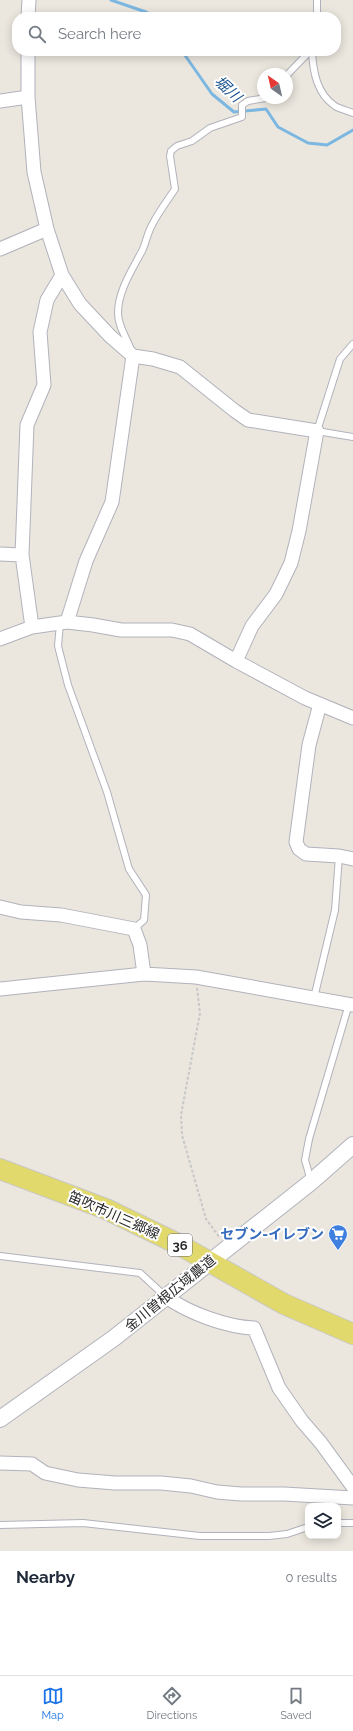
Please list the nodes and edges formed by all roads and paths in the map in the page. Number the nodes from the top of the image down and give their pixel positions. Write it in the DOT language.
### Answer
graph roads {
  1 [pos="29,0"];
  2 [pos="317,0"];
  3 [pos="28,12"];
  4 [pos="317,12"];
  5 [pos="28,56"];
  6 [pos="306,56"];
  7 [pos="312,56"];
  8 [pos="293,69"];
  9 [pos="28,97"];
  10 [pos="257,99"];
  11 [pos="0,101"];
  12 [pos="353,113"];
  13 [pos="48,229"];
  14 [pos="0,249"];
  15 [pos="62,275"];
  16 [pos="353,344"];
  17 [pos="133,356"];
  18 [pos="317,431"];
  19 [pos="353,437"];
  20 [pos="0,554"];
  21 [pos="22,555"];
  22 [pos="64,623"];
  23 [pos="32,627"];
  24 [pos="0,639"];
  25 [pos="236,661"];
  26 [pos="320,704"];
  27 [pos="353,718"];
  28 [pos="339,856"];
  29 [pos="353,859"];
  30 [pos="0,907"];
  31 [pos="134,929"];
  32 [pos="144,974"];
  33 [pos="196,977"];
  34 [pos="0,989"];
  35 [pos="314,998"];
  36 [pos="351,1004"];
  37 [pos="353,1145"];
  38 [pos="0,1169"];
  39 [pos="311,1182"];
  40 [pos="226,1249"];
  41 [pos="0,1256"];
  42 [pos="210,1261"];
  43 [pos="166,1297"];
  44 [pos="353,1334"];
  45 [pos="0,1419"];
  46 [pos="0,1463"];
  47 [pos="353,1486"];
  48 [pos="353,1498"];
  49 [pos="341,1523"];
  50 [pos="353,1523"];
  51 [pos="0,1525"];
  52 [pos="305,1528"];
  1 -- 3 [label="street"];
  2 -- 4 [label="lane"];
  5 -- 9 [label="street"];
  6 -- 8 [label="lane"];
  7 -- 12 [label="lane"];
  9 -- 11 [label="street"];
  9 -- 13 [label="street"];
  10 -- 17 [label="lane"];
  13 -- 14 [label="street"];
  13 -- 15 [label="street"];
  15 -- 17 [label="street"];
  15 -- 21 [label="street"];
  16 -- 18 [label="lane"];
  17 -- 18 [label="street"];
  17 -- 22 [label="street"];
  18 -- 19 [label="lane"];
  18 -- 25 [label="street"];
  20 -- 21 [label="street"];
  21 -- 23 [label="street"];
  22 -- 23 [label="street"];
  22 -- 25 [label="street"];
  22 -- 31 [label="lane"];
  23 -- 24 [label="street"];
  25 -- 26 [label="street"];
  26 -- 27 [label="street"];
  26 -- 28 [label="street"];
  28 -- 29 [label="street"];
  28 -- 35 [label="lane"];
  30 -- 31 [label="street"];
  31 -- 32 [label="street"];
  32 -- 33 [label="street"];
  32 -- 34 [label="street"];
  33 -- 35 [label="street"];
  33 -- 40 [label="path"];
  35 -- 36 [label="street"];
  36 -- 39 [label="lane"];
  37 -- 39 [label="street, 金川曽根広域農道"];
  38 -- 42 [label="main road, 笛吹市川三郷線 / 36"];
  39 -- 40 [label="street, 金川曽根広域農道"];
  40 -- 42 [label="street, 金川曽根広域農道"];
  41 -- 43 [label="lane"];
  42 -- 43 [label="street, 金川曽根広域農道"];
  42 -- 44 [label="main road, 笛吹市川三郷線 / 36"];
  43 -- 45 [label="street, 金川曽根広域農道"];
  43 -- 47 [label="street"];
  46 -- 48 [label="street"];
  49 -- 50 [label="lane"];
  51 -- 52 [label="lane"];
}
